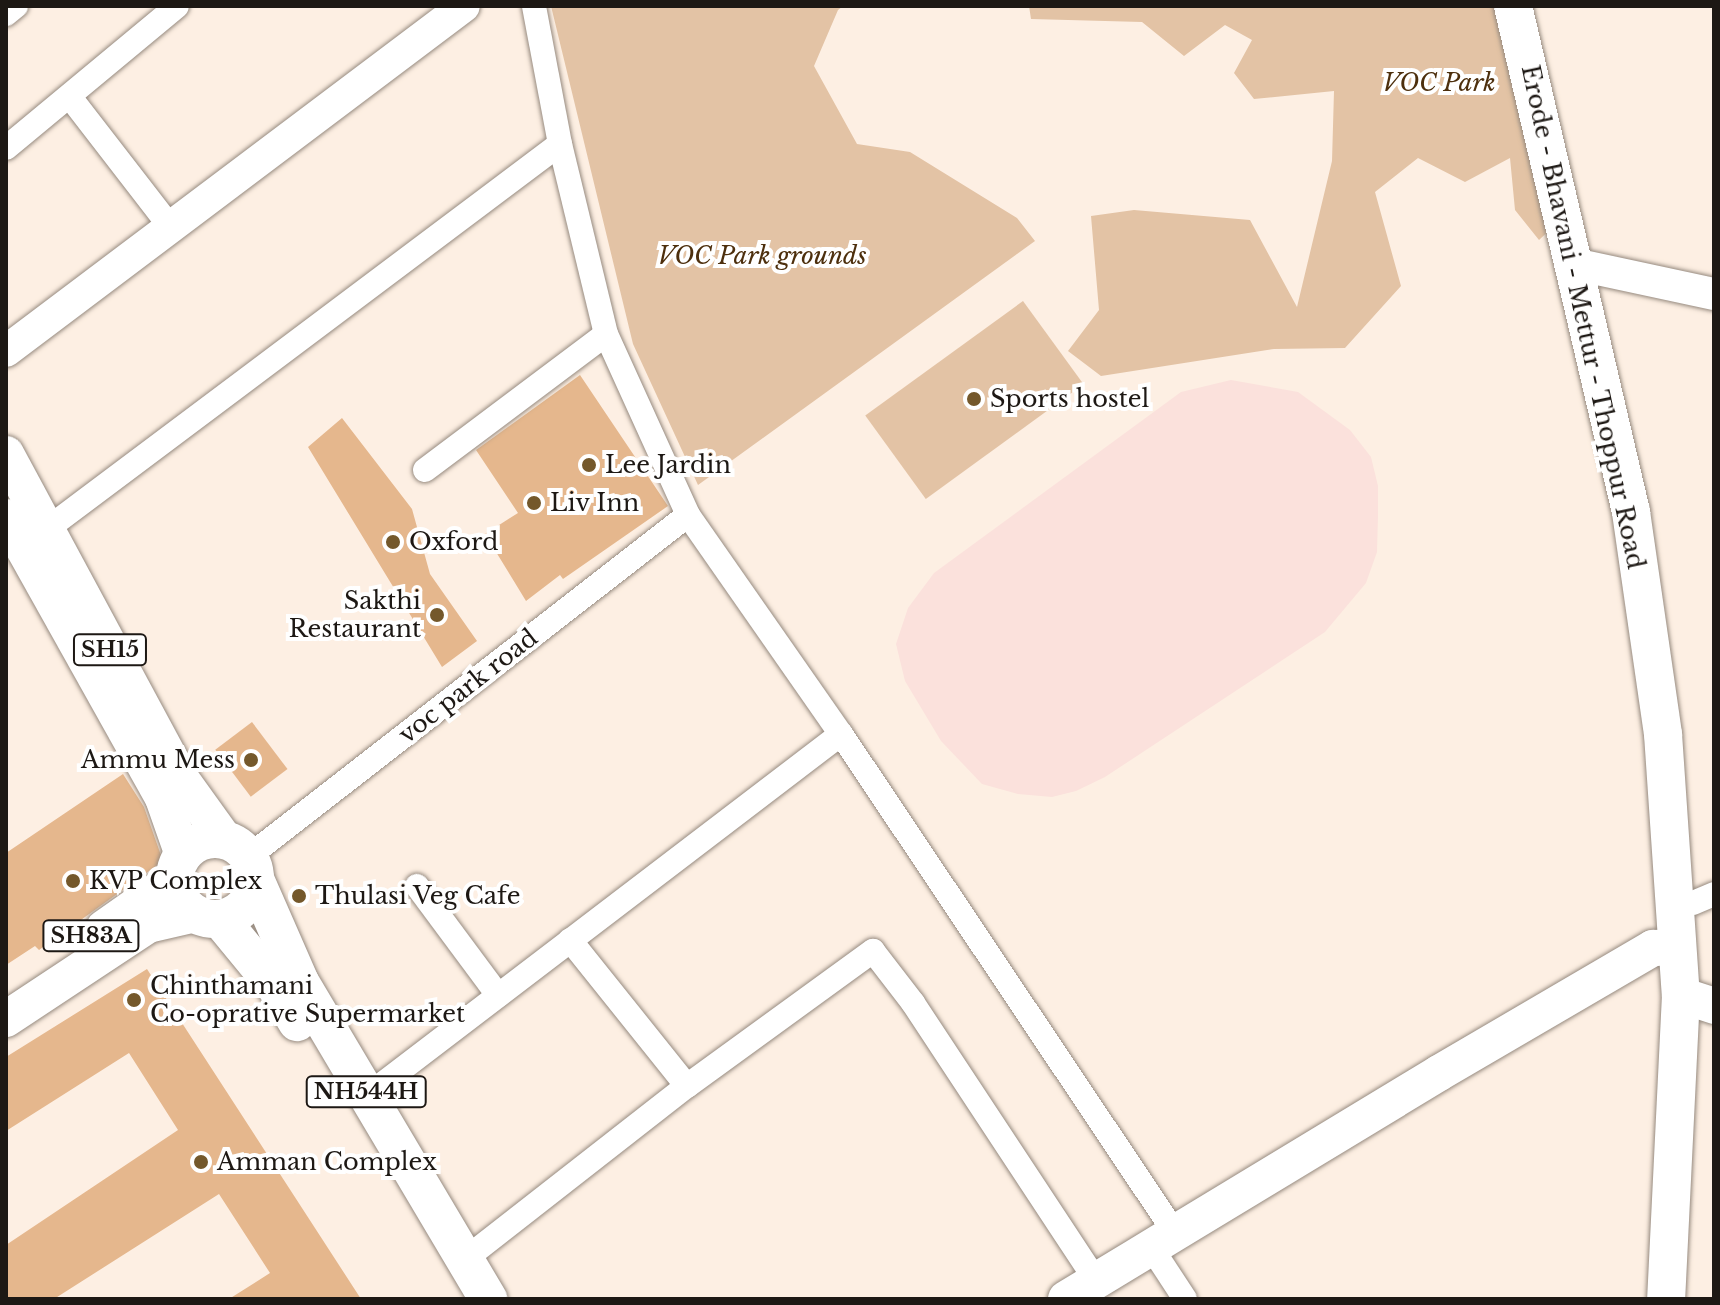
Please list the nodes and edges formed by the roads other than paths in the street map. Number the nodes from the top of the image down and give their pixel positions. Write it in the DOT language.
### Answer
graph roads {
  1 [pos="16,6"];
  2 [pos="177,6"];
  3 [pos="464,6"];
  4 [pos="534,6"];
  5 [pos="1513,6"];
  6 [pos="1533,6"];
  7 [pos="6,14"];
  8 [pos="70,97"];
  9 [pos="560,144"];
  10 [pos="6,148"];
  11 [pos="172,229"];
  12 [pos="1585,265"];
  13 [pos="1714,294"];
  14 [pos="606,334"];
  15 [pos="6,351"];
  16 [pos="6,454"];
  17 [pos="425,470"];
  18 [pos="688,515"];
  19 [pos="6,517"];
  20 [pos="47,529"];
  21 [pos="841,734"];
  22 [pos="243,859"];
  23 [pos="179,866"];
  24 [pos="417,886"];
  25 [pos="1704,898"];
  26 [pos="208,916"];
  27 [pos="570,940"];
  28 [pos="1676,947"];
  29 [pos="6,993"];
  30 [pos="498,995"];
  31 [pos="1697,1000"];
  32 [pos="6,1019"];
  33 [pos="687,1086"];
  34 [pos="368,1095"];
  35 [pos="1163,1240"];
  36 [pos="464,1260"];
  37 [pos="1081,1290"];
  38 [pos="463,1299"];
  39 [pos="488,1299"];
  40 [pos="1185,1299"];
  41 [pos="1666,1299"];
  42 [pos="1684,1299"];
  1 -- 7 [label="street"];
  2 -- 8 [label="street"];
  3 -- 11 [label="main road"];
  4 -- 9 [label="street"];
  5 -- 12 [label="highway, Erode - Bhavani - Mettur - Thoppur Road"];
  6 -- 12 [label="highway, Erode - Bhavani - Mettur - Thoppur Road"];
  8 -- 10 [label="street"];
  8 -- 11 [label="street"];
  9 -- 14 [label="street"];
  9 -- 20 [label="street"];
  11 -- 15 [label="main road"];
  12 -- 13 [label="main road"];
  12 -- 25 [label="highway, Erode - Bhavani - Mettur - Thoppur Road"];
  12 -- 28 [label="highway, Erode - Bhavani - Mettur - Thoppur Road"];
  14 -- 17 [label="street"];
  14 -- 18 [label="street"];
  16 -- 20 [label="main road, SH15"];
  18 -- 21 [label="street"];
  18 -- 22 [label="street, voc park road"];
  19 -- 23 [label="main road, SH15"];
  20 -- 22 [label="main road, SH15"];
  21 -- 27 [label="street"];
  21 -- 35 [label="street"];
  22 -- 23 [label="highway"];
  22 -- 26 [label="highway"];
  22 -- 34 [label="highway, NH544H"];
  23 -- 26 [label="highway, NH544H"];
  23 -- 29 [label="main road, SH83A"];
  24 -- 30 [label="street"];
  25 -- 31 [label="highway, Erode - Bhavani - Mettur - Thoppur Road"];
  26 -- 32 [label="main road, SH83A"];
  26 -- 38 [label="highway, NH544H"];
  27 -- 30 [label="street"];
  27 -- 33 [label="street"];
  28 -- 31 [label="highway, Erode - Bhavani - Mettur - Thoppur Road"];
  28 -- 35 [label="main road"];
  30 -- 34 [label="street"];
  31 -- 41 [label="highway, Erode - Bhavani - Mettur - Thoppur Road"];
  31 -- 42 [label="highway, Erode - Bhavani - Mettur - Thoppur Road"];
  33 -- 36 [label="street"];
  33 -- 37 [label="street"];
  34 -- 36 [label="highway, NH544H"];
  35 -- 37 [label="main road"];
  35 -- 40 [label="street"];
  36 -- 39 [label="highway, NH544H"];
}
